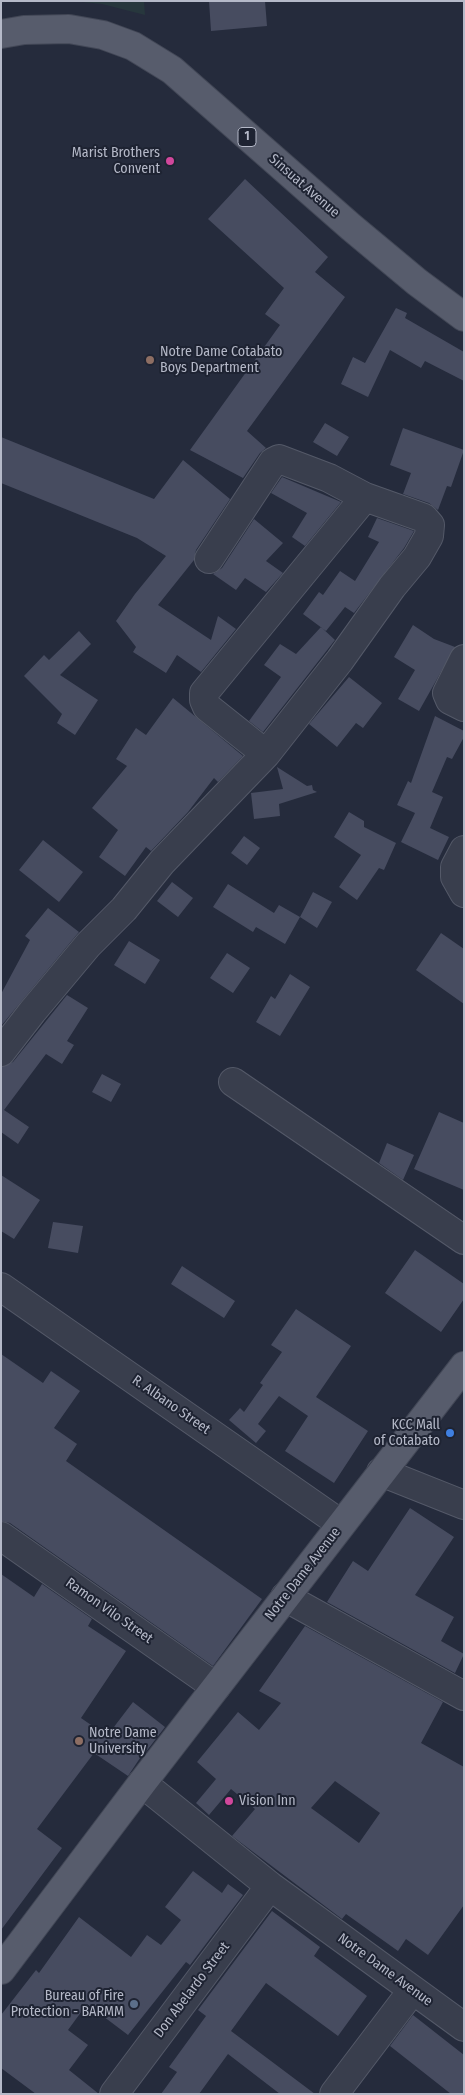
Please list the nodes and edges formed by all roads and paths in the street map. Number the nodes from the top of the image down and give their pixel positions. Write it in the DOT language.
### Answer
graph roads {
  1 [pos="1,34"];
  2 [pos="464,317"];
  3 [pos="365,497"];
  4 [pos="209,558"];
  5 [pos="464,659"];
  6 [pos="464,707"];
  7 [pos="266,754"];
  8 [pos="464,850"];
  9 [pos="464,892"];
  10 [pos="1,1052"];
  11 [pos="233,1082"];
  12 [pos="464,1240"];
  13 [pos="1,1286"];
  14 [pos="464,1366"];
  15 [pos="381,1472"];
  16 [pos="464,1505"];
  17 [pos="341,1524"];
  18 [pos="1,1536"];
  19 [pos="285,1597"];
  20 [pos="216,1687"];
  21 [pos="464,1696"];
  22 [pos="142,1783"];
  23 [pos="270,1886"];
  24 [pos="1,1970"];
  25 [pos="412,1991"];
  26 [pos="464,2027"];
  27 [pos="114,2094"];
  28 [pos="334,2094"];
  1 -- 2 [label="main road, Sinsuat Avenue / 1"];
  3 -- 4 [label="street"];
  3 -- 7 [label="street"];
  3 -- 7 [label="street"];
  5 -- 6 [label="street"];
  7 -- 10 [label="street"];
  8 -- 9 [label="street"];
  11 -- 12 [label="street"];
  13 -- 17 [label="street, R. Albano Street"];
  14 -- 15 [label="main road, Notre Dame Avenue"];
  15 -- 16 [label="street"];
  15 -- 17 [label="main road, Notre Dame Avenue"];
  17 -- 19 [label="main road, Notre Dame Avenue"];
  18 -- 20 [label="street, Ramon Vilo Street"];
  19 -- 20 [label="main road, Notre Dame Avenue"];
  19 -- 21 [label="street"];
  20 -- 22 [label="main road, Notre Dame Avenue"];
  22 -- 23 [label="street, Notre Dame Avenue"];
  22 -- 24 [label="main road, Notre Dame Avenue"];
  23 -- 25 [label="street, Notre Dame Avenue"];
  23 -- 27 [label="street, Don Abelardo Street"];
  25 -- 26 [label="street, Notre Dame Avenue"];
  25 -- 28 [label="street"];
}
